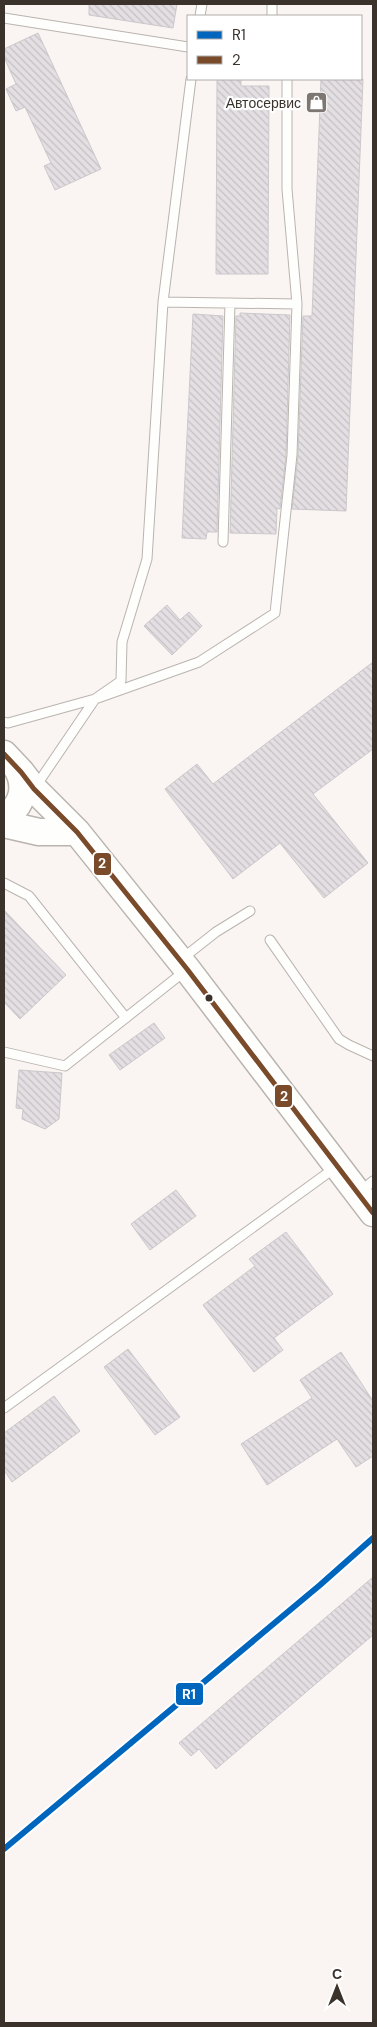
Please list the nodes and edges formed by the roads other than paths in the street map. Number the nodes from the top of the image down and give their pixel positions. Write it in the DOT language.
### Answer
graph roads {
  1 [pos="4,18"];
  2 [pos="187,47"];
  3 [pos="191,80"];
  4 [pos="287,80"];
  5 [pos="163,302"];
  6 [pos="230,302"];
  7 [pos="297,304"];
  8 [pos="223,542"];
  9 [pos="95,699"];
  10 [pos="4,722"];
  11 [pos="7,758"];
  12 [pos="34,789"];
  13 [pos="4,816"];
  14 [pos="4,824"];
  15 [pos="77,832"];
  16 [pos="4,883"];
  17 [pos="250,911"];
  18 [pos="270,940"];
  19 [pos="184,965"];
  20 [pos="126,1018"];
  21 [pos="4,1052"];
  22 [pos="373,1056"];
  23 [pos="338,1166"];
  24 [pos="368,1196"];
  25 [pos="4,1408"];
  1 -- 2 [label="lane"];
  3 -- 5 [label="lane"];
  4 -- 7 [label="lane"];
  5 -- 6 [label="lane"];
  5 -- 9 [label="lane"];
  6 -- 7 [label="lane"];
  6 -- 8 [label="lane"];
  7 -- 9 [label="lane"];
  9 -- 10 [label="lane"];
  9 -- 12 [label="lane"];
  11 -- 12 [label="main road"];
  11 -- 13 [label="main road"];
  12 -- 15 [label="main road"];
  14 -- 15 [label="main road"];
  15 -- 19 [label="main road"];
  16 -- 20 [label="lane"];
  17 -- 19 [label="lane"];
  18 -- 22 [label="lane"];
  19 -- 20 [label="lane"];
  19 -- 23 [label="main road"];
  20 -- 21 [label="lane"];
  23 -- 24 [label="main road"];
  23 -- 25 [label="lane"];
}
